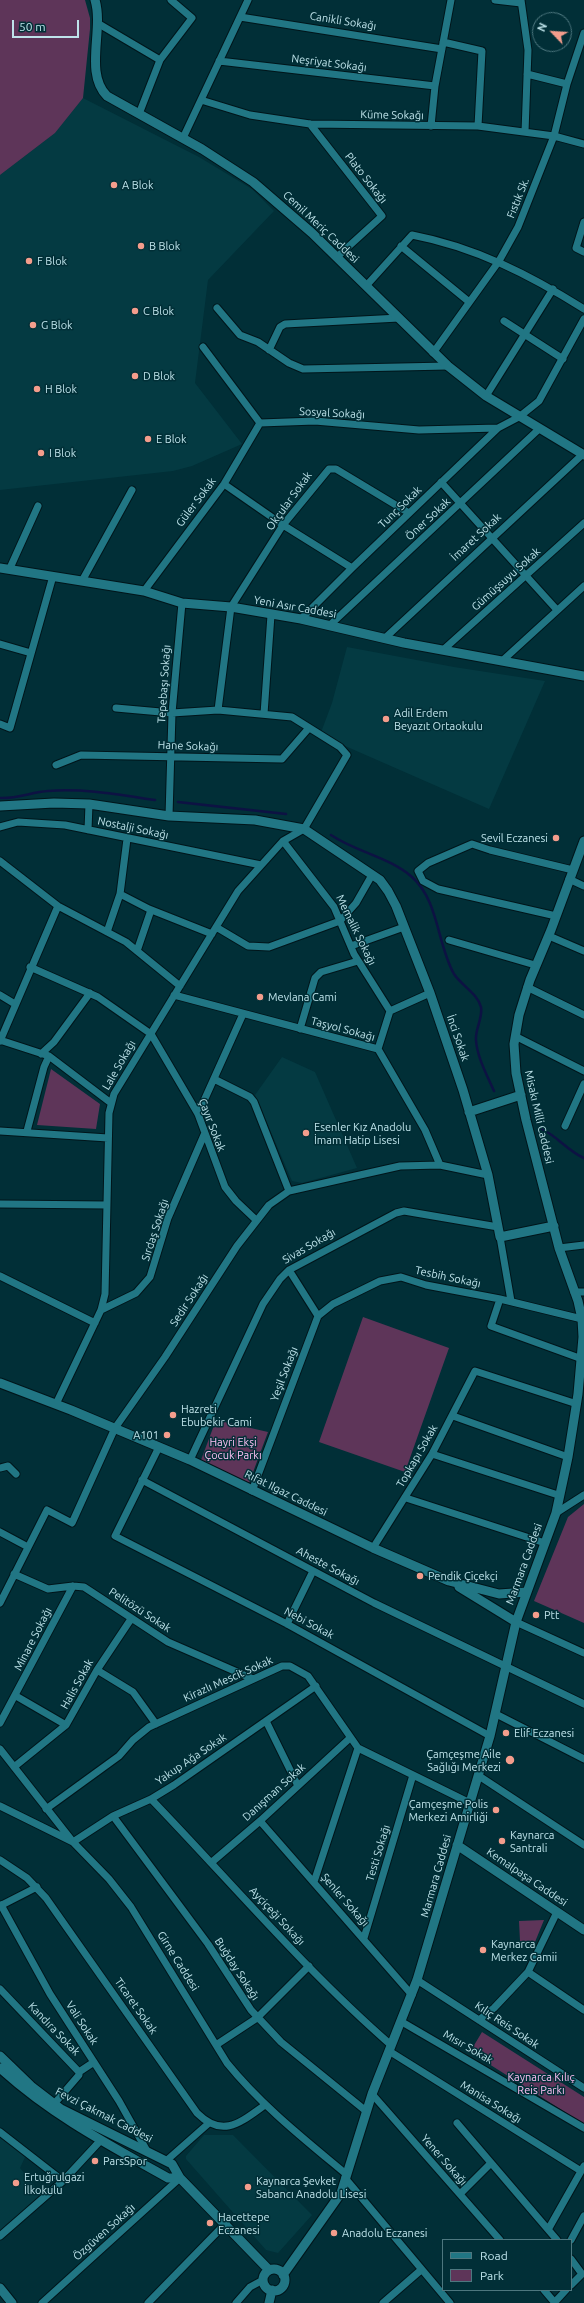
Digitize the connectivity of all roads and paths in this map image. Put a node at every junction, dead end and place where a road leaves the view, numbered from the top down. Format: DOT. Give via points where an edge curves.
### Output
graph roads {
  1 [pos="95,0"];
  2 [pos="171,0"];
  3 [pos="248,0"];
  4 [pos="451,0"];
  5 [pos="494,0"];
  6 [pos="521,2"];
  7 [pos="240,17"];
  8 [pos="99,24"];
  9 [pos="584,33"];
  10 [pos="443,46"];
  11 [pos="160,60"];
  12 [pos="219,61"];
  13 [pos="527,74"];
  14 [pos="567,84"];
  15 [pos="436,86"];
  16 [pos="201,100"];
  17 [pos="139,114"];
  18 [pos="310,124"];
  19 [pos="431,126"];
  20 [pos="478,126"];
  21 [pos="525,132"];
  22 [pos="554,136"];
  23 [pos="183,138"];
  24 [pos="584,144"];
  25 [pos="584,222"];
  26 [pos="402,246"];
  27 [pos="584,252"];
  28 [pos="337,257"];
  29 [pos="499,261"];
  30 [pos="366,286"];
  31 [pos="553,289"];
  32 [pos="468,301"];
  33 [pos="218,308"];
  34 [pos="584,309"];
  35 [pos="399,318"];
  36 [pos="584,319"];
  37 [pos="504,321"];
  38 [pos="524,334"];
  39 [pos="202,347"];
  40 [pos="269,350"];
  41 [pos="433,352"];
  42 [pos="563,359"];
  43 [pos="448,366"];
  44 [pos="486,396"];
  45 [pos="519,417"];
  46 [pos="260,422"];
  47 [pos="498,428"];
  48 [pos="539,429"];
  49 [pos="584,455"];
  50 [pos="441,482"];
  51 [pos="224,484"];
  52 [pos="132,490"];
  53 [pos="461,504"];
  54 [pos="38,506"];
  55 [pos="409,513"];
  56 [pos="584,523"];
  57 [pos="283,525"];
  58 [pos="492,537"];
  59 [pos="0,568"];
  60 [pos="10,568"];
  61 [pos="352,568"];
  62 [pos="53,576"];
  63 [pos="526,576"];
  64 [pos="82,581"];
  65 [pos="584,586"];
  66 [pos="144,591"];
  67 [pos="182,603"];
  68 [pos="231,607"];
  69 [pos="557,610"];
  70 [pos="272,615"];
  71 [pos="301,619"];
  72 [pos="330,625"];
  73 [pos="385,638"];
  74 [pos="0,644"];
  75 [pos="443,650"];
  76 [pos="31,653"];
  77 [pos="502,660"];
  78 [pos="584,676"];
  79 [pos="116,708"];
  80 [pos="218,710"];
  81 [pos="172,713"];
  82 [pos="264,714"];
  83 [pos="0,724"];
  84 [pos="308,729"];
  85 [pos="171,756"];
  86 [pos="56,765"];
  87 [pos="89,804"];
  88 [pos="0,806"];
  89 [pos="169,816"];
  90 [pos="0,827"];
  91 [pos="304,829"];
  92 [pos="88,830"];
  93 [pos="127,839"];
  94 [pos="283,841"];
  95 [pos="584,841"];
  96 [pos="0,861"];
  97 [pos="262,865"];
  98 [pos="573,870"];
  99 [pos="372,875"];
  100 [pos="569,880"];
  101 [pos="584,886"];
  102 [pos="120,894"];
  103 [pos="58,906"];
  104 [pos="151,910"];
  105 [pos="556,916"];
  106 [pos="340,921"];
  107 [pos="216,927"];
  108 [pos="404,927"];
  109 [pos="107,932"];
  110 [pos="212,934"];
  111 [pos="549,936"];
  112 [pos="449,940"];
  113 [pos="350,946"];
  114 [pos="137,951"];
  115 [pos="584,951"];
  116 [pos="358,961"];
  117 [pos="535,965"];
  118 [pos="30,967"];
  119 [pos="180,986"];
  120 [pos="527,987"];
  121 [pos="90,993"];
  122 [pos="430,993"];
  123 [pos="0,995"];
  124 [pos="174,995"];
  125 [pos="15,1004"];
  126 [pos="390,1011"];
  127 [pos="243,1014"];
  128 [pos="584,1015"];
  129 [pos="300,1029"];
  130 [pos="151,1034"];
  131 [pos="515,1036"];
  132 [pos="0,1041"];
  133 [pos="378,1049"];
  134 [pos="45,1055"];
  135 [pos="584,1071"];
  136 [pos="214,1079"];
  137 [pos="584,1084"];
  138 [pos="520,1095"];
  139 [pos="111,1103"];
  140 [pos="469,1112"];
  141 [pos="198,1114"];
  142 [pos="565,1126"];
  143 [pos="0,1131"];
  144 [pos="27,1131"];
  145 [pos="204,1135"];
  146 [pos="108,1138"];
  147 [pos="440,1165"];
  148 [pos="488,1175"];
  149 [pos="289,1191"];
  150 [pos="0,1204"];
  151 [pos="107,1205"];
  152 [pos="256,1220"];
  153 [pos="554,1226"];
  154 [pos="498,1227"];
  155 [pos="500,1237"];
  156 [pos="584,1245"];
  157 [pos="559,1248"];
  158 [pos="289,1270"];
  159 [pos="0,1276"];
  160 [pos="574,1292"];
  161 [pos="584,1292"];
  162 [pos="500,1299"];
  163 [pos="511,1301"];
  164 [pos="101,1310"];
  165 [pos="318,1316"];
  166 [pos="582,1319"];
  167 [pos="95,1323"];
  168 [pos="583,1338"];
  169 [pos="582,1359"];
  170 [pos="1,1387"];
  171 [pos="580,1400"];
  172 [pos="56,1404"];
  173 [pos="453,1416"];
  174 [pos="115,1428"];
  175 [pos="160,1447"];
  176 [pos="432,1454"];
  177 [pos="568,1457"];
  178 [pos="190,1460"];
  179 [pos="0,1468"];
  180 [pos="16,1474"];
  181 [pos="142,1480"];
  182 [pos="252,1490"];
  183 [pos="584,1494"];
  184 [pos="558,1495"];
  185 [pos="406,1498"];
  186 [pos="556,1514"];
  187 [pos="0,1532"];
  188 [pos="545,1542"];
  189 [pos="28,1547"];
  190 [pos="374,1548"];
  191 [pos="313,1571"];
  192 [pos="14,1574"];
  193 [pos="449,1581"];
  194 [pos="73,1586"];
  195 [pos="527,1592"];
  196 [pos="1,1600"];
  197 [pos="131,1619"];
  198 [pos="516,1622"];
  199 [pos="287,1624"];
  200 [pos="584,1653"];
  201 [pos="506,1667"];
  202 [pos="97,1670"];
  203 [pos="253,1679"];
  204 [pos="316,1686"];
  205 [pos="16,1696"];
  206 [pos="584,1704"];
  207 [pos="496,1714"];
  208 [pos="266,1721"];
  209 [pos="0,1723"];
  210 [pos="156,1724"];
  211 [pos="66,1725"];
  212 [pos="490,1736"];
  213 [pos="350,1738"];
  214 [pos="358,1748"];
  215 [pos="0,1749"];
  216 [pos="584,1759"];
  217 [pos="14,1767"];
  218 [pos="413,1775"];
  219 [pos="479,1776"];
  220 [pos="298,1786"];
  221 [pos="151,1798"];
  222 [pos="470,1802"];
  223 [pos="1,1808"];
  224 [pos="46,1809"];
  225 [pos="113,1816"];
  226 [pos="260,1821"];
  227 [pos="73,1842"];
  228 [pos="457,1845"];
  229 [pos="584,1845"];
  230 [pos="0,1860"];
  231 [pos="212,1862"];
  232 [pos="314,1882"];
  233 [pos="37,1887"];
  234 [pos="1,1905"];
  235 [pos="557,1912"];
  236 [pos="584,1930"];
  237 [pos="364,1938"];
  238 [pos="309,1966"];
  239 [pos="528,1972"];
  240 [pos="417,1980"];
  241 [pos="0,1989"];
  242 [pos="412,1995"];
  243 [pos="584,2010"];
  244 [pos="257,2018"];
  245 [pos="479,2020"];
  246 [pos="402,2022"];
  247 [pos="216,2045"];
  248 [pos="390,2048"];
  249 [pos="0,2056"];
  250 [pos="94,2062"];
  251 [pos="0,2068"];
  252 [pos="79,2072"];
  253 [pos="584,2088"];
  254 [pos="372,2094"];
  255 [pos="54,2104"];
  256 [pos="265,2105"];
  257 [pos="366,2111"];
  258 [pos="209,2123"];
  259 [pos="457,2123"];
  260 [pos="584,2128"];
  261 [pos="0,2132"];
  262 [pos="100,2141"];
  263 [pos="147,2151"];
  264 [pos="166,2161"];
  265 [pos="490,2164"];
  266 [pos="582,2169"];
  267 [pos="346,2176"];
  268 [pos="180,2178"];
  269 [pos="63,2181"];
  270 [pos="460,2194"];
  271 [pos="584,2216"];
  272 [pos="226,2223"];
  273 [pos="549,2228"];
  274 [pos="0,2236"];
  275 [pos="499,2239"];
  276 [pos="556,2239"];
  277 [pos="571,2239"];
  278 [pos="572,2260"];
  279 [pos="269,2270"];
  280 [pos="421,2270"];
  281 [pos="283,2275"];
  282 [pos="263,2280"];
  283 [pos="572,2284"];
  284 [pos="0,2288"];
  285 [pos="272,2290"];
  286 [pos="545,2291"];
  287 [pos="565,2291"];
  288 [pos="270,2302"];
  289 [pos="12,2303"];
  290 [pos="42,2303"];
  291 [pos="148,2303"];
  292 [pos="236,2303"];
  293 [pos="383,2303"];
  294 [pos="450,2303"];
  295 [pos="554,2303"];
  1 -- 8 [label="street, Cemil Meriç Caddesi"];
  2 -- 11 [label="street" via="192,18"];
  3 -- 7 [label="street"];
  4 -- 10 [label="street"];
  5 -- 6 [label="street"];
  6 -- 13 [label="street" via="528,50"];
  7 -- 10 [label="street, Canikli Sokağı"];
  7 -- 12 [label="street"];
  8 -- 11 [label="street"];
  8 -- 17 [label="street, Cemil Meriç Caddesi" via="95,74 98,83 111,100"];
  9 -- 14 [label="street, Fıstık Sk."];
  10 -- 15 [label="street"];
  10 -- 20 [label="street, Canikli Sokağı" via="482,51"];
  11 -- 17 [label="street"];
  12 -- 15 [label="street, Neşriyat Sokağı"];
  12 -- 16 [label="street"];
  13 -- 14 [label="street"];
  13 -- 21 [label="street"];
  14 -- 22 [label="street, Fıstık Sk."];
  15 -- 19 [label="street"];
  16 -- 18 [label="street, Küme Sokağı" via="250,115"];
  16 -- 23 [label="street"];
  17 -- 23 [label="street, Cemil Meriç Caddesi"];
  18 -- 19 [label="street, Küme Sokağı"];
  18 -- 28 [label="street, Plato Sokağı" via="382,216"];
  19 -- 20 [label="street, Küme Sokağı"];
  20 -- 21 [label="street, Küme Sokağı"];
  21 -- 22 [label="street, Küme Sokağı"];
  22 -- 24 [label="street, Küme Sokağı"];
  22 -- 29 [label="street, Fıstık Sk." via="518,227"];
  23 -- 28 [label="street, Cemil Meriç Caddesi" via="262,188"];
  25 -- 27 [label="street" via="576,248"];
  26 -- 29 [label="street" via="412,235 441,240"];
  26 -- 30 [label="street"];
  26 -- 32 [label="street"];
  28 -- 30 [label="street, Cemil Meriç Caddesi"];
  29 -- 31 [label="street"];
  29 -- 32 [label="street, Fıstık Sk."];
  30 -- 35 [label="street, Cemil Meriç Caddesi"];
  31 -- 34 [label="street"];
  31 -- 38 [label="street"];
  32 -- 41 [label="street, Fıstık Sk."];
  33 -- 40 [label="street" via="240,335"];
  35 -- 40 [label="street" via="285,324 280,327"];
  35 -- 41 [label="street, Cemil Meriç Caddesi"];
  36 -- 42 [label="street, Tunç Sokak"];
  37 -- 38 [label="street"];
  38 -- 42 [label="street"];
  38 -- 44 [label="street"];
  39 -- 46 [label="street"];
  40 -- 43 [label="street" via="303,369"];
  41 -- 43 [label="street, Cemil Meriç Caddesi"];
  42 -- 45 [label="street, Tunç Sokak" via="539,401"];
  43 -- 44 [label="street, Cemil Meriç Caddesi"];
  44 -- 45 [label="street, Cemil Meriç Caddesi"];
  45 -- 47 [label="street, Tunç Sokak"];
  45 -- 48 [label="street, Cemil Meriç Caddesi"];
  46 -- 47 [label="street, Sosyal Sokağı" via="315,421 419,430"];
  46 -- 51 [label="street, Güler Sokak"];
  47 -- 50 [label="street, Tunç Sokak"];
  48 -- 49 [label="street, Cemil Meriç Caddesi"];
  48 -- 53 [label="street, Öner Sokak"];
  49 -- 58 [label="street, İmaret Sokak"];
  50 -- 53 [label="street"];
  50 -- 55 [label="street, Tunç Sokak"];
  51 -- 57 [label="street"];
  51 -- 66 [label="street, Güler Sokak"];
  52 -- 64 [label="street"];
  53 -- 58 [label="street"];
  53 -- 72 [label="street, Öner Sokak"];
  54 -- 60 [label="street"];
  55 -- 57 [label="street, Okçular Sokak" via="332,468 324,472"];
  55 -- 61 [label="street, Tunç Sokak"];
  56 -- 63 [label="street, Gümüşsuyu Sokak"];
  57 -- 61 [label="street"];
  57 -- 68 [label="street, Okçular Sokak"];
  58 -- 63 [label="street"];
  58 -- 73 [label="street, İmaret Sokak"];
  59 -- 60 [label="street, Yeni Asır Caddesi"];
  60 -- 62 [label="street, Yeni Asır Caddesi"];
  61 -- 71 [label="street, Tunç Sokak"];
  62 -- 64 [label="street, Yeni Asır Caddesi"];
  62 -- 76 [label="street"];
  63 -- 69 [label="street"];
  63 -- 75 [label="street, Gümüşsuyu Sokak"];
  64 -- 66 [label="street, Yeni Asır Caddesi"];
  65 -- 69 [label="street"];
  66 -- 67 [label="street, Yeni Asır Caddesi"];
  67 -- 68 [label="street, Yeni Asır Caddesi"];
  67 -- 81 [label="street, Tepebaşı Sokağı"];
  68 -- 70 [label="street, Yeni Asır Caddesi"];
  68 -- 80 [label="street"];
  69 -- 77 [label="street"];
  70 -- 71 [label="street, Yeni Asır Caddesi"];
  70 -- 82 [label="street"];
  71 -- 72 [label="street, Yeni Asır Caddesi"];
  72 -- 73 [label="street, Yeni Asır Caddesi"];
  73 -- 75 [label="street, Yeni Asır Caddesi"];
  74 -- 76 [label="street"];
  75 -- 77 [label="street, Yeni Asır Caddesi"];
  76 -- 83 [label="street" via="10,728"];
  77 -- 78 [label="street, Yeni Asır Caddesi"];
  79 -- 81 [label="street"];
  80 -- 81 [label="street"];
  80 -- 82 [label="street"];
  81 -- 85 [label="street, Tepebaşı Sokağı"];
  82 -- 84 [label="street" via="292,717"];
  84 -- 85 [label="street, Hane Sokağı" via="282,759"];
  84 -- 91 [label="street" via="340,747 347,755"];
  85 -- 86 [label="street, Hane Sokağı" via="80,755"];
  85 -- 89 [label="street, Tepebaşı Sokağı"];
  87 -- 88 [label="street"];
  87 -- 89 [label="street"];
  87 -- 92 [label="street"];
  89 -- 91 [label="street" via="256,820"];
  90 -- 92 [label="street, Nostalji Sokağı" via="18,822 65,825"];
  91 -- 94 [label="street, Lale Sokağı"];
  91 -- 99 [label="street, İnci Sokak"];
  92 -- 93 [label="street, Nostalji Sokağı"];
  93 -- 97 [label="street, Nostalji Sokağı"];
  93 -- 102 [label="street"];
  94 -- 97 [label="street, Lale Sokağı"];
  94 -- 106 [label="street, Memalik Sokağı" via="325,894"];
  95 -- 98 [label="street, Misakı Milli Caddesi"];
  96 -- 103 [label="street"];
  97 -- 107 [label="street, Lale Sokağı" via="238,891"];
  98 -- 100 [label="street, Misakı Milli Caddesi"];
  98 -- 105 [label="street" via="472,844 428,863 418,871 423,881 438,889"];
  99 -- 106 [label="street" via="356,903"];
  99 -- 108 [label="street, İnci Sokak" via="388,891"];
  100 -- 101 [label="street"];
  100 -- 105 [label="street, Misakı Milli Caddesi"];
  102 -- 104 [label="street"];
  102 -- 109 [label="street"];
  103 -- 109 [label="street"];
  103 -- 118 [label="street"];
  104 -- 110 [label="street"];
  104 -- 114 [label="street"];
  105 -- 111 [label="street, Misakı Milli Caddesi"];
  106 -- 107 [label="street" via="269,947 248,946"];
  106 -- 113 [label="street, Memalik Sokağı"];
  107 -- 110 [label="street, Lale Sokağı"];
  108 -- 113 [label="street"];
  108 -- 122 [label="street, İnci Sokak"];
  109 -- 114 [label="street"];
  110 -- 119 [label="street, Lale Sokağı"];
  111 -- 115 [label="street"];
  111 -- 117 [label="street, Misakı Milli Caddesi"];
  112 -- 117 [label="street"];
  113 -- 116 [label="street, Memalik Sokağı"];
  114 -- 119 [label="street"];
  116 -- 126 [label="street, Memalik Sokağı"];
  116 -- 129 [label="street" via="321,972 315,978"];
  117 -- 120 [label="street, Misakı Milli Caddesi"];
  118 -- 121 [label="street"];
  118 -- 125 [label="street"];
  119 -- 124 [label="street, Lale Sokağı"];
  120 -- 128 [label="street"];
  120 -- 131 [label="street, Misakı Milli Caddesi"];
  121 -- 130 [label="street"];
  121 -- 134 [label="street"];
  122 -- 126 [label="street"];
  122 -- 140 [label="street, İnci Sokak"];
  123 -- 125 [label="street"];
  124 -- 127 [label="street, Taşyol Sokağı"];
  124 -- 130 [label="street, Lale Sokağı"];
  125 -- 132 [label="street"];
  126 -- 133 [label="street"];
  127 -- 129 [label="street, Taşyol Sokağı"];
  127 -- 136 [label="street"];
  129 -- 133 [label="street, Taşyol Sokağı"];
  130 -- 139 [label="street, Lale Sokağı"];
  130 -- 141 [label="street, Çayır Sokak"];
  131 -- 135 [label="street"];
  131 -- 138 [label="street, Misakı Milli Caddesi" via="515,1066"];
  132 -- 134 [label="street"];
  133 -- 147 [label="street, Taşyol Sokağı" via="425,1130"];
  134 -- 139 [label="street"];
  134 -- 144 [label="street"];
  136 -- 141 [label="street"];
  136 -- 149 [label="street" via="250,1097 254,1102"];
  137 -- 142 [label="street"];
  138 -- 140 [label="street"];
  138 -- 153 [label="street, Misakı Milli Caddesi"];
  139 -- 146 [label="street, Lale Sokağı"];
  140 -- 148 [label="street, İnci Sokak"];
  141 -- 145 [label="street, Çayır Sokak"];
  143 -- 144 [label="street"];
  144 -- 146 [label="street"];
  145 -- 152 [label="street, Çayır Sokak" via="225,1187"];
  145 -- 164 [label="street, Sırdaş Sokağı" via="168,1218 150,1277 136,1293"];
  146 -- 151 [label="street, Lale Sokağı"];
  147 -- 148 [label="street"];
  147 -- 149 [label="street" via="400,1166"];
  148 -- 154 [label="street, İnci Sokak"];
  149 -- 152 [label="street, Sedir Sokağı" via="269,1205"];
  150 -- 151 [label="street"];
  151 -- 164 [label="street, Lale Sokağı" via="107,1263"];
  152 -- 174 [label="street, Sedir Sokağı"];
  153 -- 155 [label="street"];
  153 -- 157 [label="street, Misakı Milli Caddesi"];
  154 -- 155 [label="street, İnci Sokak"];
  154 -- 158 [label="street, Sivas Sokağı" via="404,1211"];
  155 -- 163 [label="street, İnci Sokak"];
  156 -- 157 [label="street"];
  157 -- 160 [label="street, Misakı Milli Caddesi"];
  158 -- 165 [label="street"];
  158 -- 178 [label="street, Sivas Sokağı" via="263,1304"];
  159 -- 167 [label="street"];
  160 -- 161 [label="street"];
  160 -- 166 [label="street, Misakı Milli Caddesi"];
  162 -- 163 [label="street, Tesbih Sokağı"];
  162 -- 165 [label="street, Tesbih Sokağı" via="392,1277 333,1304"];
  162 -- 169 [label="street" via="491,1326"];
  163 -- 166 [label="street, Tesbih Sokağı"];
  164 -- 167 [label="street, Lale Sokağı"];
  165 -- 182 [label="street, Yeşil Sokağı"];
  166 -- 168 [label="street, Misakı Milli Caddesi"];
  167 -- 172 [label="street, Lale Sokağı"];
  168 -- 169 [label="street, Misakı Milli Caddesi"];
  169 -- 171 [label="street, Misakı Milli Caddesi"];
  170 -- 172 [label="street, Rıfat Ilgaz Caddesi"];
  171 -- 173 [label="street, Topkapı Sokak" via="475,1371"];
  171 -- 177 [label="street, Marmara Caddesi"];
  172 -- 174 [label="street, Rıfat Ilgaz Caddesi"];
  173 -- 176 [label="street, Topkapı Sokak"];
  173 -- 177 [label="street"];
  174 -- 175 [label="street, Rıfat Ilgaz Caddesi"];
  174 -- 189 [label="street, Sedir Sokağı" via="72,1523 47,1510"];
  175 -- 178 [label="street, Rıfat Ilgaz Caddesi"];
  175 -- 181 [label="street"];
  176 -- 184 [label="street"];
  176 -- 185 [label="street, Topkapı Sokak"];
  177 -- 184 [label="street, Marmara Caddesi"];
  178 -- 182 [label="street, Rıfat Ilgaz Caddesi"];
  179 -- 180 [label="street" via="8,1466"];
  181 -- 191 [label="street, Aheste Sokağı"];
  181 -- 199 [label="street, Nebi Sokak" via="116,1536"];
  182 -- 190 [label="street, Rıfat Ilgaz Caddesi"];
  183 -- 186 [label="street"];
  184 -- 186 [label="street, Marmara Caddesi"];
  185 -- 188 [label="street"];
  185 -- 190 [label="street, Topkapı Sokak"];
  186 -- 188 [label="street, Marmara Caddesi"];
  187 -- 189 [label="street"];
  188 -- 195 [label="street, Marmara Caddesi"];
  189 -- 192 [label="street"];
  190 -- 193 [label="street, Rıfat Ilgaz Caddesi"];
  191 -- 199 [label="street"];
  191 -- 201 [label="street, Aheste Sokağı"];
  192 -- 194 [label="street, Pelitözü Sokak" via="48,1589"];
  192 -- 196 [label="street"];
  193 -- 195 [label="street, Rıfat Ilgaz Caddesi" via="499,1594"];
  193 -- 198 [label="street, Rıfat Ilgaz Caddesi"];
  194 -- 197 [label="street, Pelitözü Sokak" via="84,1587"];
  194 -- 205 [label="street, Minare Sokağı"];
  195 -- 198 [label="street, Marmara Caddesi"];
  197 -- 202 [label="street, Halis Sokak"];
  197 -- 203 [label="street, Pelitözü Sokak" via="168,1642"];
  198 -- 200 [label="street"];
  198 -- 201 [label="street, Marmara Caddesi"];
  199 -- 212 [label="street, Nebi Sokak"];
  201 -- 206 [label="street, Aheste Sokağı"];
  201 -- 207 [label="street, Marmara Caddesi"];
  202 -- 210 [label="street" via="133,1692"];
  202 -- 211 [label="street, Halis Sokak"];
  203 -- 204 [label="street, Kirazlı Mescit Sokak" via="282,1666 290,1666 308,1676"];
  203 -- 210 [label="street, Kirazlı Mescit Sokak"];
  204 -- 208 [label="street, Yakup Ağa Sokak"];
  204 -- 213 [label="street, Kirazlı Mescit Sokak"];
  205 -- 209 [label="street, Minare Sokağı"];
  205 -- 211 [label="street"];
  207 -- 212 [label="street, Marmara Caddesi"];
  207 -- 216 [label="street"];
  208 -- 220 [label="street"];
  208 -- 221 [label="street, Yakup Ağa Sokak" via="206,1764"];
  210 -- 224 [label="street, Kirazlı Mescit Sokak" via="133,1740 119,1756"];
  211 -- 217 [label="street, Halis Sokak"];
  212 -- 219 [label="street, Marmara Caddesi"];
  213 -- 214 [label="street, Kirazlı Mescit Sokak"];
  213 -- 220 [label="street, Danışman Sokak"];
  214 -- 218 [label="street, Kirazlı Mescit Sokak"];
  214 -- 232 [label="street"];
  215 -- 217 [label="street, Girne Caddesi"];
  217 -- 224 [label="street, Girne Caddesi"];
  218 -- 222 [label="street, Kirazlı Mescit Sokak"];
  218 -- 237 [label="street, Testi Sokağı"];
  219 -- 222 [label="street, Marmara Caddesi"];
  219 -- 229 [label="street"];
  220 -- 226 [label="street, Danışman Sokak"];
  221 -- 225 [label="street, Yakup Ağa Sokak"];
  221 -- 231 [label="street, Ayçiçeği Sokağı"];
  222 -- 228 [label="street, Marmara Caddesi"];
  223 -- 227 [label="street"];
  224 -- 227 [label="street, Girne Caddesi"];
  225 -- 227 [label="street, Yakup Ağa Sokak"];
  225 -- 244 [label="street, Buğday Sokağı" via="167,1885"];
  226 -- 231 [label="street, Danışman Sokak"];
  226 -- 232 [label="street, Şenler Sokağı"];
  227 -- 247 [label="street, Girne Caddesi" via="121,1892"];
  228 -- 235 [label="street, Kemalpaşa Caddesi"];
  228 -- 240 [label="street, Marmara Caddesi"];
  230 -- 233 [label="street, Ticaret Sokak"];
  231 -- 238 [label="street, Ayçiçeği Sokağı"];
  232 -- 237 [label="street, Şenler Sokağı"];
  233 -- 234 [label="street"];
  233 -- 258 [label="street, Ticaret Sokak" via="197,2113"];
  234 -- 250 [label="street, Vali Sokak" via="50,1994"];
  235 -- 236 [label="street, Kemalpaşa Caddesi"];
  235 -- 239 [label="street"];
  237 -- 242 [label="street, Şenler Sokağı"];
  238 -- 244 [label="street"];
  238 -- 248 [label="street, Ayçiçeği Sokağı"];
  239 -- 243 [label="street"];
  239 -- 245 [label="street"];
  240 -- 242 [label="street, Marmara Caddesi"];
  240 -- 245 [label="street, Kılıç Reis Sokak"];
  241 -- 252 [label="street, Kandıra Sokak"];
  242 -- 246 [label="street, Marmara Caddesi"];
  244 -- 247 [label="street"];
  244 -- 257 [label="street, Buğday Sokağı" via="281,2042"];
  245 -- 253 [label="street, Kılıç Reis Sokak"];
  246 -- 248 [label="street, Marmara Caddesi"];
  246 -- 260 [label="street, Mısır Sokak"];
  247 -- 256 [label="street, Girne Caddesi" via="239,2078"];
  248 -- 254 [label="street, Marmara Caddesi"];
  248 -- 266 [label="street, Manisa Sokağı"];
  249 -- 255 [label="street, Fevzi Çakmak Caddesi"];
  250 -- 252 [label="street"];
  250 -- 263 [label="street, Vali Sokak"];
  251 -- 262 [label="street, Fevzi Çakmak Caddesi" via="36,2099"];
  252 -- 255 [label="street, Kandıra Sokak"];
  254 -- 257 [label="street, Marmara Caddesi"];
  254 -- 270 [label="street, Yener Sokağı"];
  255 -- 263 [label="street, Fevzi Çakmak Caddesi"];
  256 -- 258 [label="street" via="236,2125 226,2127"];
  256 -- 267 [label="street, Girne Caddesi"];
  257 -- 267 [label="street, Marmara Caddesi"];
  258 -- 264 [label="street"];
  259 -- 265 [label="street"];
  261 -- 269 [label="street"];
  262 -- 268 [label="street, Fevzi Çakmak Caddesi" via="168,2178"];
  262 -- 269 [label="street"];
  263 -- 264 [label="street, Fevzi Çakmak Caddesi"];
  264 -- 268 [label="street, Fevzi Çakmak Caddesi" via="172,2164"];
  265 -- 270 [label="street"];
  265 -- 273 [label="street"];
  266 -- 273 [label="street"];
  267 -- 280 [label="street, Girne Caddesi"];
  267 -- 281 [label="street, Marmara Caddesi" via="337,2201"];
  268 -- 272 [label="street, Fevzi Çakmak Caddesi"];
  268 -- 290 [label="street, Özgüven Sokağı"];
  269 -- 274 [label="street"];
  270 -- 275 [label="street, Yener Sokağı"];
  271 -- 277 [label="street"];
  272 -- 279 [label="street, Fevzi Çakmak Caddesi"];
  272 -- 291 [label="street"];
  273 -- 276 [label="street"];
  278 -- 283 [label="street" via="582,2274"];
  279 -- 281 [label="street" via="279,2270"];
  279 -- 282 [label="street"];
  280 -- 293 [label="street"];
  280 -- 294 [label="street, Girne Caddesi"];
  281 -- 285 [label="street" via="284,2282 281,2287"];
  282 -- 285 [label="street" via="267,2288"];
  282 -- 292 [label="street" via="250,2287"];
  284 -- 289 [label="street"];
  285 -- 288 [label="street"];
  286 -- 295 [label="street"];
  287 -- 295 [label="street"];
}
